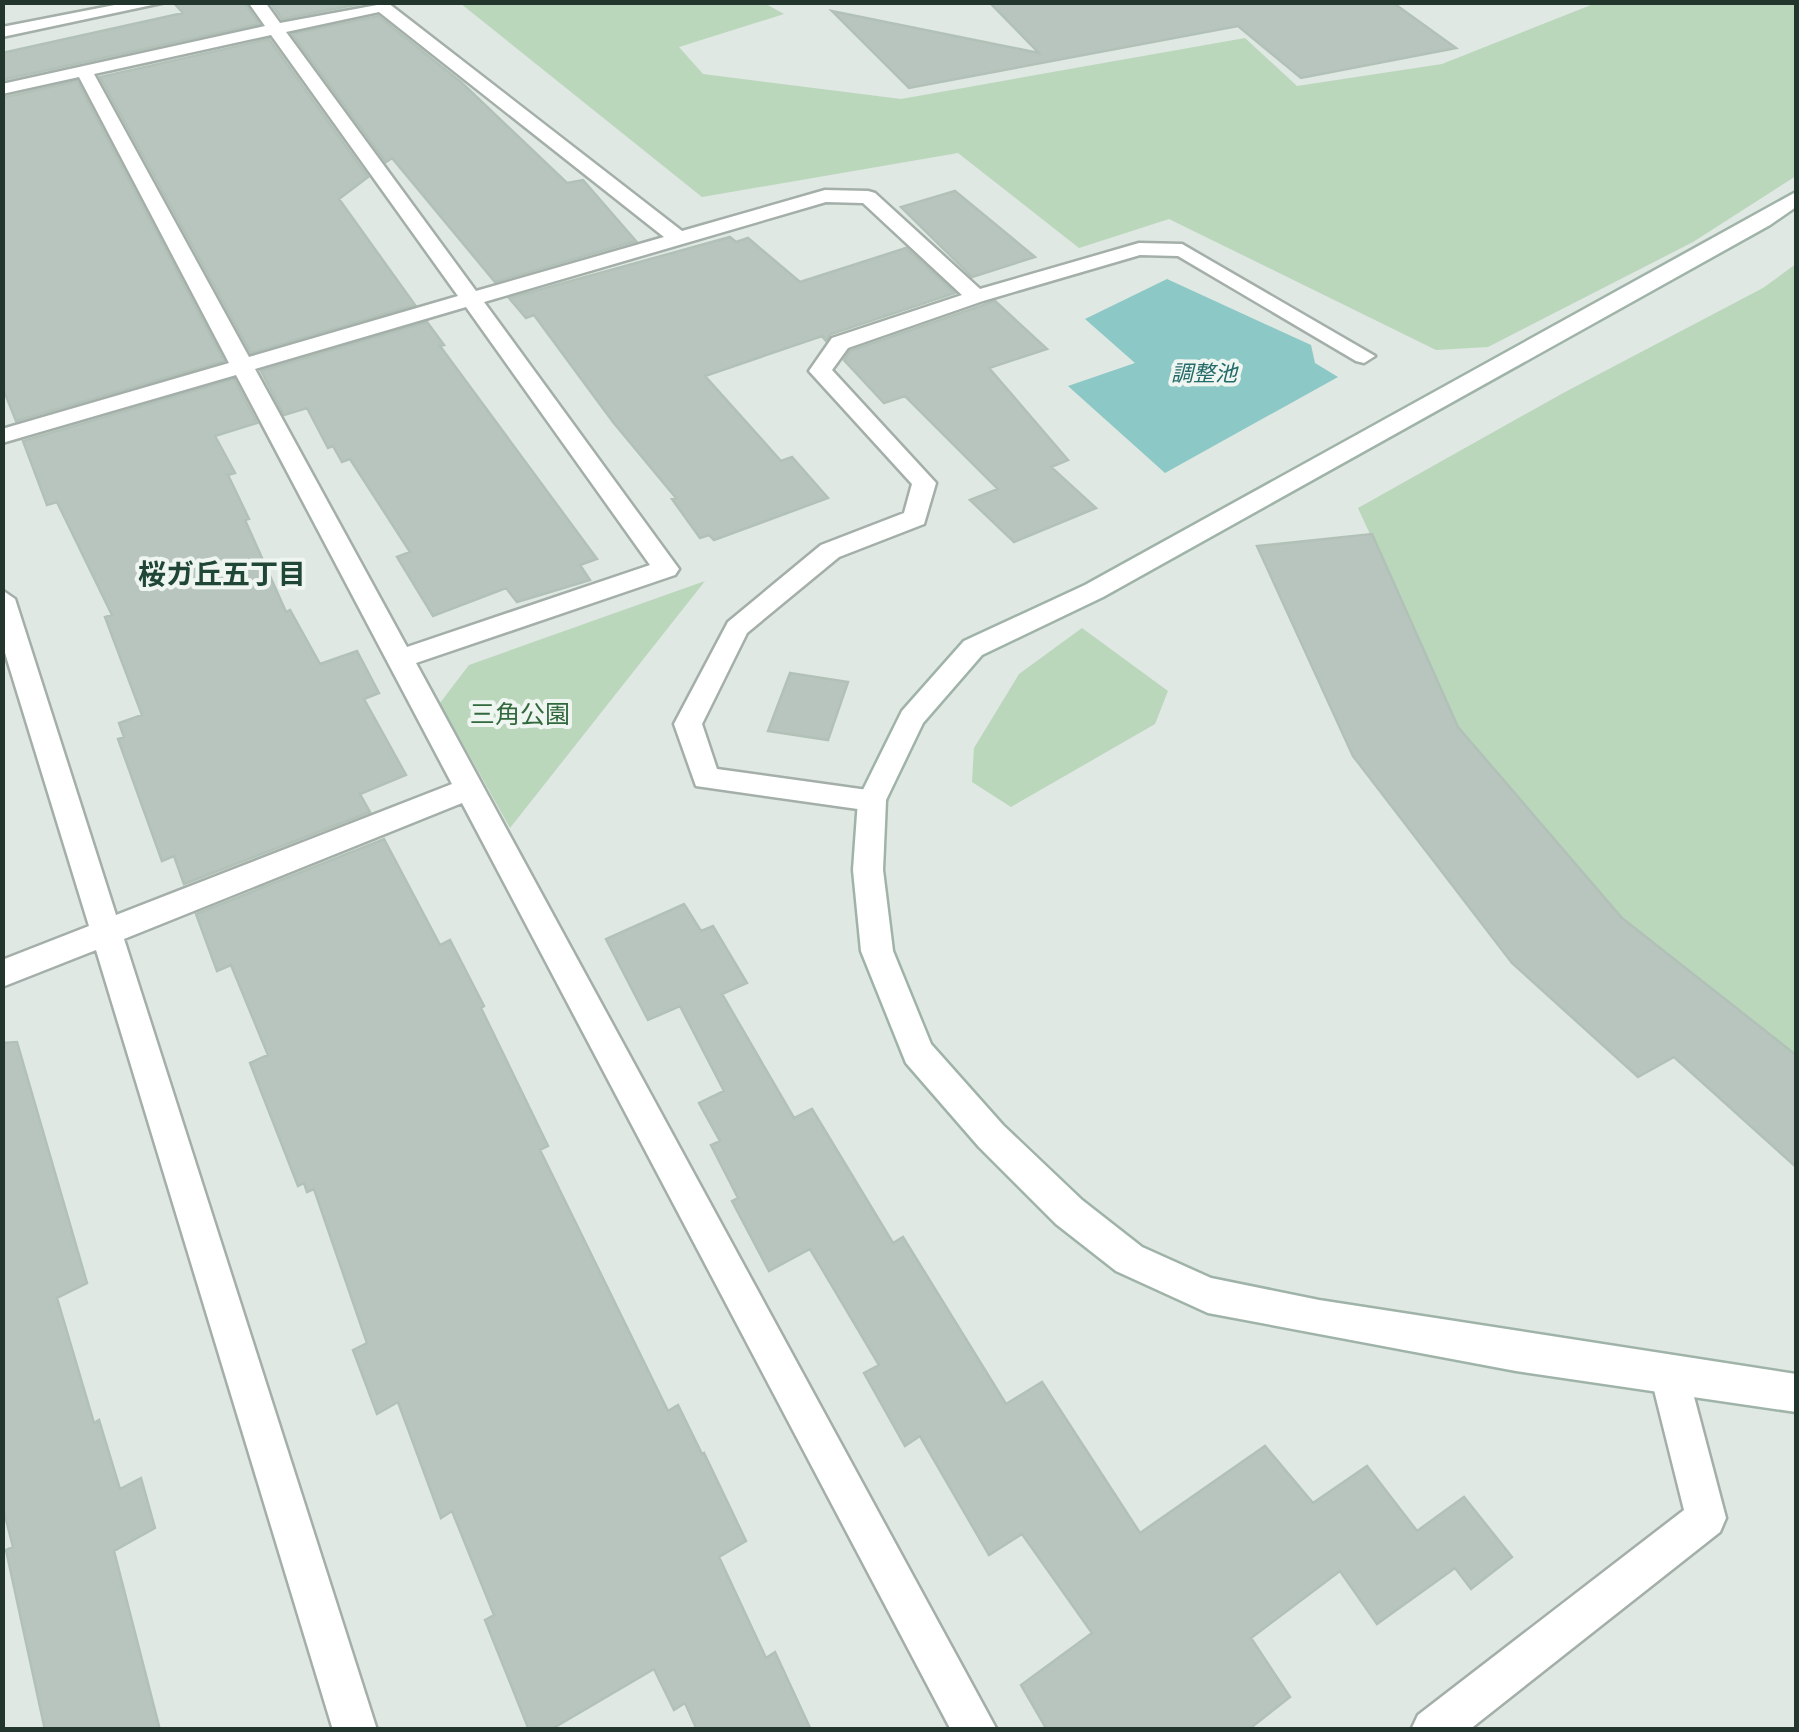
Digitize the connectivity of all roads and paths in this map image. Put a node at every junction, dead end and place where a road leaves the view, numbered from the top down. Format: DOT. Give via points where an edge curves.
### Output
graph roads {
  1 [pos="158,2"];
  2 [pos="256,2"];
  3 [pos="275,29"];
  4 [pos="2,32"];
  5 [pos="84,71"];
  6 [pos="2,89"];
  7 [pos="1796,198"];
  8 [pos="679,239"];
  9 [pos="473,298"];
  10 [pos="976,298"];
  11 [pos="1364,356"];
  12 [pos="243,366"];
  13 [pos="2,436"];
  14 [pos="2,598"];
  15 [pos="400,659"];
  16 [pos="468,789"];
  17 [pos="872,800"];
  18 [pos="106,934"];
  19 [pos="2,974"];
  20 [pos="1669,1374"];
  21 [pos="1796,1392"];
  22 [pos="355,1730"];
  23 [pos="975,1730"];
  24 [pos="1433,1730"];
  1 -- 4 [label="street"];
  2 -- 3 [label="street"];
  3 -- 5 [label="street"];
  3 -- 8 [label="street" via="382,6"];
  3 -- 9 [label="street"];
  5 -- 6 [label="street"];
  5 -- 12 [label="street"];
  7 -- 17 [label="street" via="1094,591 973,648 912,718"];
  8 -- 9 [label="street"];
  8 -- 10 [label="street" via="825,196 868,198"];
  9 -- 12 [label="street"];
  9 -- 15 [label="street" via="666,569"];
  10 -- 11 [label="street" via="1138,250 1182,250"];
  10 -- 17 [label="street" via="840,343 820,371 924,483 915,518 830,551 737,628 688,724 706,778"];
  12 -- 13 [label="street"];
  12 -- 15 [label="street"];
  14 -- 18 [label="street"];
  15 -- 16 [label="street"];
  16 -- 18 [label="street"];
  16 -- 23 [label="street"];
  17 -- 20 [label="street" via="868,870 877,951 918,1054 1069,1212 1130,1259 1208,1295"];
  18 -- 19 [label="street"];
  18 -- 22 [label="street"];
  20 -- 21 [label="street"];
  20 -- 24 [label="street" via="1706,1518"];
}
